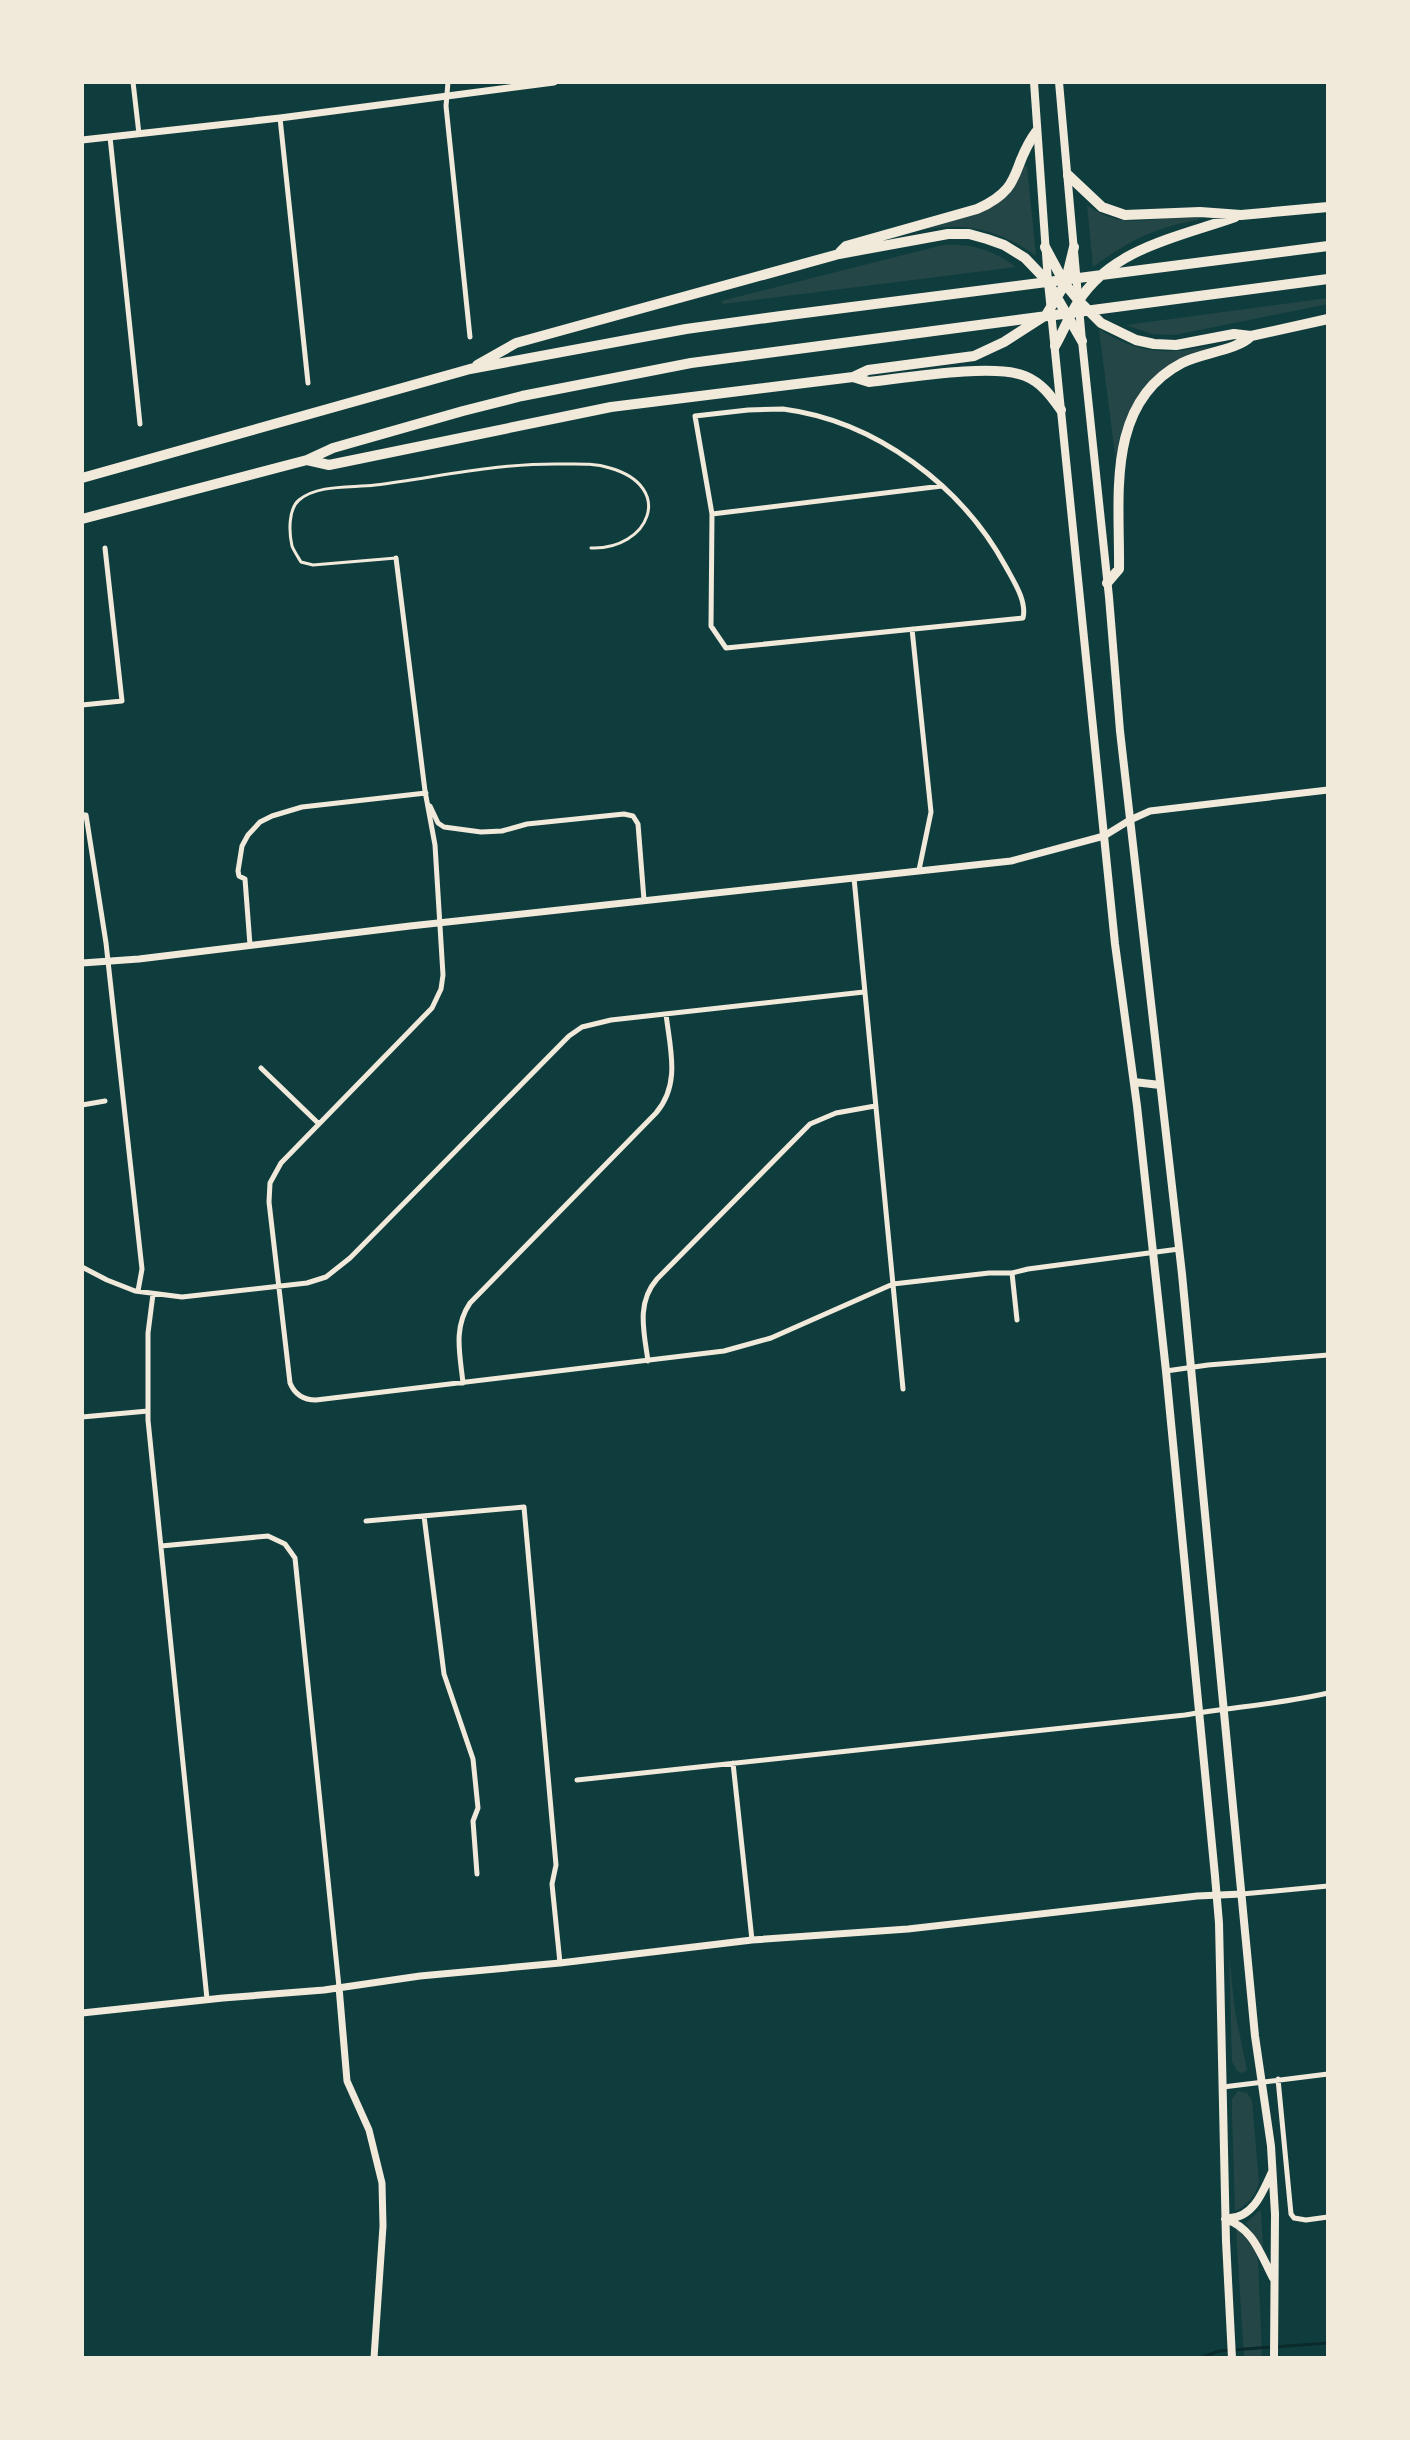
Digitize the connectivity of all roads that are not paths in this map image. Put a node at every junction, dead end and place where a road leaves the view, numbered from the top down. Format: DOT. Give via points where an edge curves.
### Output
graph roads {
  1 [pos="133,82"];
  2 [pos="448,82"];
  3 [pos="554,82"];
  4 [pos="1034,82"];
  5 [pos="1059,82"];
  6 [pos="447,95"];
  7 [pos="280,118"];
  8 [pos="1036,132"];
  9 [pos="139,134"];
  10 [pos="110,137"];
  11 [pos="82,140"];
  12 [pos="1068,175"];
  13 [pos="1328,207"];
  14 [pos="1241,215"];
  15 [pos="1328,246"];
  16 [pos="1045,247"];
  17 [pos="1074,247"];
  18 [pos="839,254"];
  19 [pos="1328,279"];
  20 [pos="1048,282"];
  21 [pos="1065,284"];
  22 [pos="1058,296"];
  23 [pos="1079,301"];
  24 [pos="1051,308"];
  25 [pos="1070,317"];
  26 [pos="1328,319"];
  27 [pos="1251,336"];
  28 [pos="470,337"];
  29 [pos="1082,341"];
  30 [pos="1055,346"];
  31 [pos="470,369"];
  32 [pos="853,377"];
  33 [pos="308,383"];
  34 [pos="1061,410"];
  35 [pos="140,424"];
  36 [pos="307,460"];
  37 [pos="82,478"];
  38 [pos="942,486"];
  39 [pos="712,514"];
  40 [pos="82,519"];
  41 [pos="105,548"];
  42 [pos="591,548"];
  43 [pos="396,558"];
  44 [pos="1107,583"];
  45 [pos="912,629"];
  46 [pos="82,705"];
  47 [pos="1328,790"];
  48 [pos="425,791"];
  49 [pos="84,815"];
  50 [pos="1130,820"];
  51 [pos="1104,836"];
  52 [pos="919,870"];
  53 [pos="854,877"];
  54 [pos="644,900"];
  55 [pos="438,923"];
  56 [pos="250,945"];
  57 [pos="107,961"];
  58 [pos="82,963"];
  59 [pos="864,992"];
  60 [pos="666,1014"];
  61 [pos="261,1068"];
  62 [pos="1134,1082"];
  63 [pos="1160,1085"];
  64 [pos="105,1101"];
  65 [pos="82,1105"];
  66 [pos="875,1106"];
  67 [pos="319,1124"];
  68 [pos="1180,1249"];
  69 [pos="1153,1253"];
  70 [pos="82,1267"];
  71 [pos="1012,1273"];
  72 [pos="893,1284"];
  73 [pos="278,1286"];
  74 [pos="138,1291"];
  75 [pos="153,1294"];
  76 [pos="1017,1320"];
  77 [pos="1328,1355"];
  78 [pos="648,1361"];
  79 [pos="1191,1368"];
  80 [pos="1166,1371"];
  81 [pos="463,1383"];
  82 [pos="903,1389"];
  83 [pos="148,1411"];
  84 [pos="82,1417"];
  85 [pos="424,1516"];
  86 [pos="366,1521"];
  87 [pos="161,1546"];
  88 [pos="1328,1693"];
  89 [pos="1223,1708"];
  90 [pos="1199,1713"];
  91 [pos="733,1763"];
  92 [pos="577,1780"];
  93 [pos="477,1874"];
  94 [pos="1328,1886"];
  95 [pos="1217,1894"];
  96 [pos="1242,1894"];
  97 [pos="752,1940"];
  98 [pos="560,1963"];
  99 [pos="339,1987"];
  100 [pos="207,1999"];
  101 [pos="82,2013"];
  102 [pos="1328,2074"];
  103 [pos="1278,2079"];
  104 [pos="1263,2081"];
  105 [pos="1222,2087"];
  106 [pos="1272,2171"];
  107 [pos="1328,2217"];
  108 [pos="1225,2219"];
  109 [pos="1274,2280"];
  110 [pos="374,2358"];
  111 [pos="1232,2358"];
  112 [pos="1274,2358"];
  1 -- 9 [label="street"];
  2 -- 6 [label="street"];
  3 -- 6 [label="street"];
  4 -- 8 [label="main road"];
  5 -- 12 [label="main road"];
  6 -- 7 [label="street"];
  6 -- 28 [label="street"];
  7 -- 9 [label="street"];
  7 -- 33 [label="street"];
  8 -- 16 [label="main road"];
  8 -- 18 [label="highway" via="1024,148 1016,177 993,201 846,246"];
  9 -- 10 [label="street"];
  10 -- 11 [label="street"];
  10 -- 35 [label="street"];
  12 -- 14 [label="highway" via="1114,213"];
  12 -- 17 [label="main road"];
  13 -- 14 [label="highway"];
  14 -- 23 [label="highway" via="1137,251 1105,270"];
  15 -- 31 [label="highway" via="686,329"];
  16 -- 20 [label="main road"];
  16 -- 21 [label="highway"];
  17 -- 21 [label="highway"];
  17 -- 23 [label="main road"];
  18 -- 20 [label="highway" via="969,234 1004,245"];
  18 -- 31 [label="highway" via="516,343"];
  19 -- 36 [label="highway" via="624,375 463,411"];
  20 -- 22 [label="highway"];
  20 -- 24 [label="main road"];
  21 -- 22 [label="highway"];
  21 -- 23 [label="highway"];
  22 -- 24 [label="highway"];
  22 -- 25 [label="highway"];
  23 -- 25 [label="highway"];
  23 -- 27 [label="highway" via="1101,323 1154,344"];
  23 -- 29 [label="main road"];
  24 -- 30 [label="main road"];
  24 -- 32 [label="highway" via="1033,324 974,356 868,370"];
  25 -- 29 [label="highway"];
  25 -- 30 [label="highway"];
  26 -- 27 [label="highway"];
  27 -- 44 [label="highway" via="1181,363 1136,409 1121,454 1119,569"];
  29 -- 44 [label="main road"];
  30 -- 34 [label="main road"];
  31 -- 37 [label="highway"];
  32 -- 34 [label="highway" via="869,382 1015,372 1045,388"];
  32 -- 36 [label="highway" via="611,407 329,465"];
  34 -- 51 [label="main road"];
  36 -- 40 [label="highway"];
  38 -- 39 [label="street"];
  38 -- 39 [label="street" via="874,438 801,411 695,416"];
  38 -- 45 [label="street" via="986,535 1025,609 1023,618"];
  39 -- 45 [label="street" via="711,626 726,648"];
  41 -- 46 [label="street" via="122,701"];
  42 -- 43 [label="lane" via="631,538 650,509 640,484 598,465 525,463 465,470 326,489 294,504 292,548 301,562"];
  43 -- 48 [label="street"];
  44 -- 50 [label="main road"];
  45 -- 52 [label="street" via="931,812"];
  47 -- 50 [label="street" via="1150,811"];
  48 -- 54 [label="street" via="438,823 453,829 502,831 527,824 633,816"];
  48 -- 55 [label="street" via="435,845"];
  48 -- 56 [label="street" via="302,807 253,828 242,846 238,871 245,879"];
  49 -- 57 [label="street"];
  50 -- 51 [label="street"];
  50 -- 63 [label="main road"];
  51 -- 52 [label="street" via="1011,861"];
  51 -- 62 [label="main road"];
  52 -- 53 [label="street"];
  53 -- 54 [label="street"];
  53 -- 59 [label="street"];
  54 -- 55 [label="street"];
  55 -- 56 [label="street"];
  55 -- 67 [label="street" via="443,975 432,1008"];
  56 -- 57 [label="street"];
  57 -- 58 [label="street"];
  57 -- 74 [label="street" via="142,1269"];
  59 -- 60 [label="street"];
  59 -- 66 [label="street"];
  60 -- 73 [label="street" via="595,1023 575,1031 339,1269 319,1280"];
  60 -- 81 [label="street" via="673,1072 667,1098 470,1303 459,1325"];
  61 -- 67 [label="street"];
  62 -- 63 [label="main road"];
  62 -- 69 [label="main road"];
  63 -- 68 [label="main road"];
  64 -- 65 [label="street"];
  66 -- 72 [label="street"];
  66 -- 78 [label="street" via="810,1124 657,1279 644,1304"];
  67 -- 73 [label="street" via="281,1163 270,1183"];
  68 -- 69 [label="street"];
  68 -- 79 [label="main road"];
  69 -- 71 [label="street"];
  69 -- 80 [label="main road"];
  70 -- 74 [label="street"];
  71 -- 72 [label="street"];
  71 -- 76 [label="street"];
  72 -- 78 [label="street" via="742,1348"];
  72 -- 82 [label="street"];
  73 -- 75 [label="street" via="182,1297"];
  73 -- 81 [label="street" via="290,1383 300,1396 316,1400"];
  74 -- 75 [label="street"];
  75 -- 83 [label="street"];
  77 -- 79 [label="street"];
  78 -- 81 [label="street"];
  79 -- 80 [label="street"];
  79 -- 89 [label="main road"];
  80 -- 90 [label="main road"];
  83 -- 84 [label="street"];
  83 -- 87 [label="street"];
  85 -- 86 [label="street"];
  85 -- 93 [label="street" via="444,1674 473,1759"];
  85 -- 98 [label="street" via="524,1507"];
  87 -- 99 [label="street" via="268,1536 285,1544 295,1558"];
  87 -- 100 [label="street"];
  88 -- 89 [label="street"];
  89 -- 90 [label="street"];
  89 -- 96 [label="main road"];
  90 -- 91 [label="street"];
  90 -- 95 [label="main road"];
  91 -- 92 [label="street"];
  91 -- 97 [label="street"];
  94 -- 96 [label="street"];
  95 -- 96 [label="street"];
  95 -- 97 [label="street" via="908,1929"];
  95 -- 105 [label="main road"];
  96 -- 104 [label="main road"];
  97 -- 98 [label="street"];
  98 -- 99 [label="street"];
  99 -- 100 [label="street"];
  99 -- 110 [label="street" via="347,2081 369,2130 382,2183"];
  100 -- 101 [label="street"];
  102 -- 103 [label="street"];
  103 -- 104 [label="street"];
  103 -- 107 [label="street" via="1291,2214 1299,2219"];
  104 -- 105 [label="street"];
  104 -- 106 [label="main road"];
  105 -- 108 [label="main road"];
  106 -- 108 [label="main road" via="1260,2198 1246,2213"];
  106 -- 109 [label="main road"];
  108 -- 109 [label="main road" via="1250,2233"];
  108 -- 111 [label="main road"];
  109 -- 112 [label="main road"];
}
